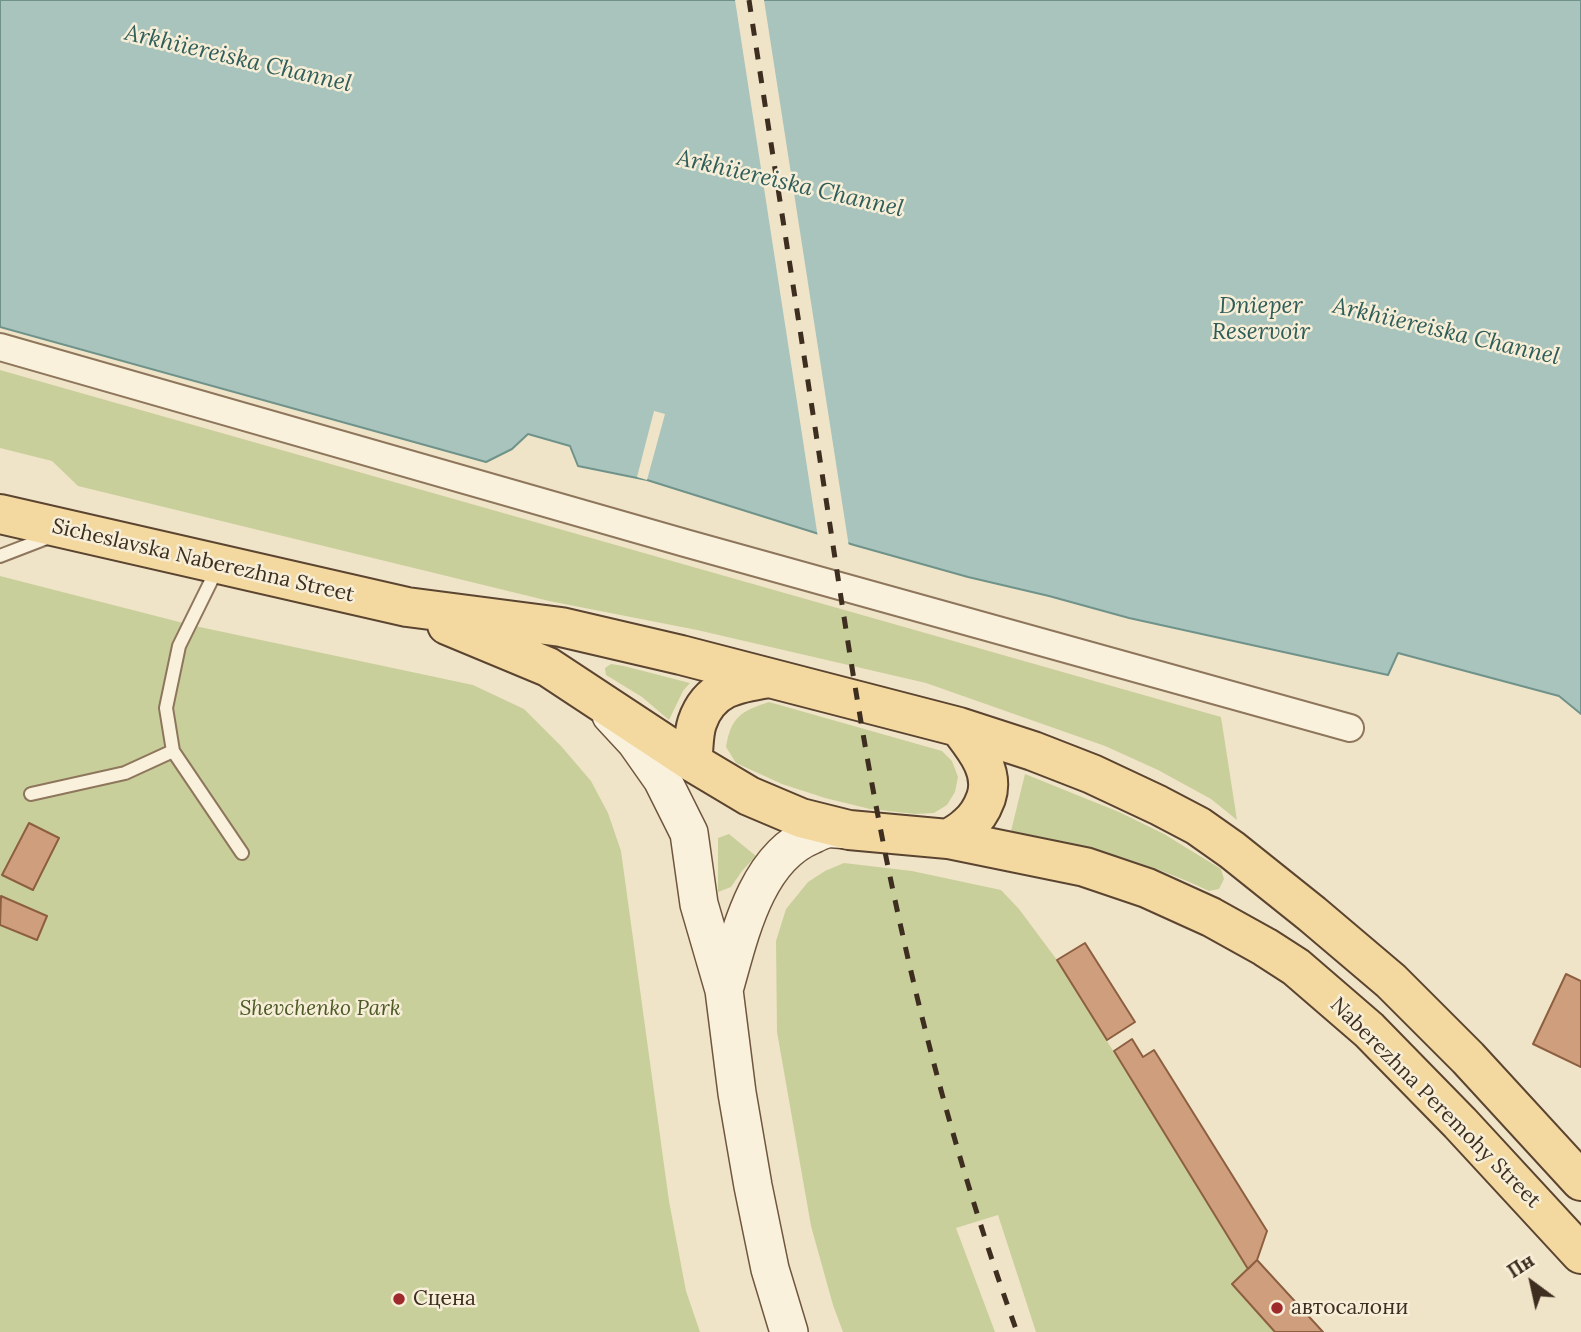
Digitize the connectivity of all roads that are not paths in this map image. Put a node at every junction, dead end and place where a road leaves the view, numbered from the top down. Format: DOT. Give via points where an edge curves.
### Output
graph roads {
  1 [pos="0,347"];
  2 [pos="0,514"];
  3 [pos="67,530"];
  4 [pos="0,556"];
  5 [pos="219,565"];
  6 [pos="407,607"];
  7 [pos="771,678"];
  8 [pos="596,698"];
  9 [pos="960,727"];
  10 [pos="1350,728"];
  11 [pos="173,751"];
  12 [pos="692,762"];
  13 [pos="31,794"];
  14 [pos="849,830"];
  15 [pos="689,833"];
  16 [pos="948,839"];
  17 [pos="242,853"];
  18 [pos="724,990"];
  19 [pos="1581,1181"];
  20 [pos="1581,1254"];
  21 [pos="789,1332"];
  1 -- 10 [label="street"];
  2 -- 3 [label="main road, Sicheslavska Naberezhna Street"];
  3 -- 4 [label="lane"];
  3 -- 5 [label="main road, Sicheslavska Naberezhna Street"];
  5 -- 6 [label="main road, Sicheslavska Naberezhna Street"];
  5 -- 11 [label="lane" via="178,646 166,708"];
  6 -- 7 [label="main road, Sicheslavska Naberezhna Street" via="561,627"];
  6 -- 8 [label="main road, Sicheslavska Naberezhna Street" via="548,667"];
  7 -- 9 [label="main road"];
  7 -- 12 [label="main road" via="722,689 707,704 698,723"];
  8 -- 12 [label="main road, Sicheslavska Naberezhna Street"];
  8 -- 15 [label="main road" via="662,779"];
  9 -- 16 [label="main road" via="979,754 989,788 982,809"];
  9 -- 19 [label="main road" via="1092,774 1198,826 1232,850 1391,981"];
  11 -- 13 [label="lane" via="125,773"];
  11 -- 17 [label="lane"];
  12 -- 14 [label="main road, Naberezhna Peremohy Street" via="748,796 801,818"];
  12 -- 15 [label="main road"];
  14 -- 16 [label="main road, Naberezhna Peremohy Street"];
  14 -- 18 [label="main road" via="826,829 803,838 766,876 749,909"];
  15 -- 18 [label="main road" via="699,904"];
  16 -- 20 [label="main road, Naberezhna Peremohy Street" via="1085,867 1147,888 1211,916 1296,967 1369,1030"];
  18 -- 21 [label="main road" via="753,1186"];
}
